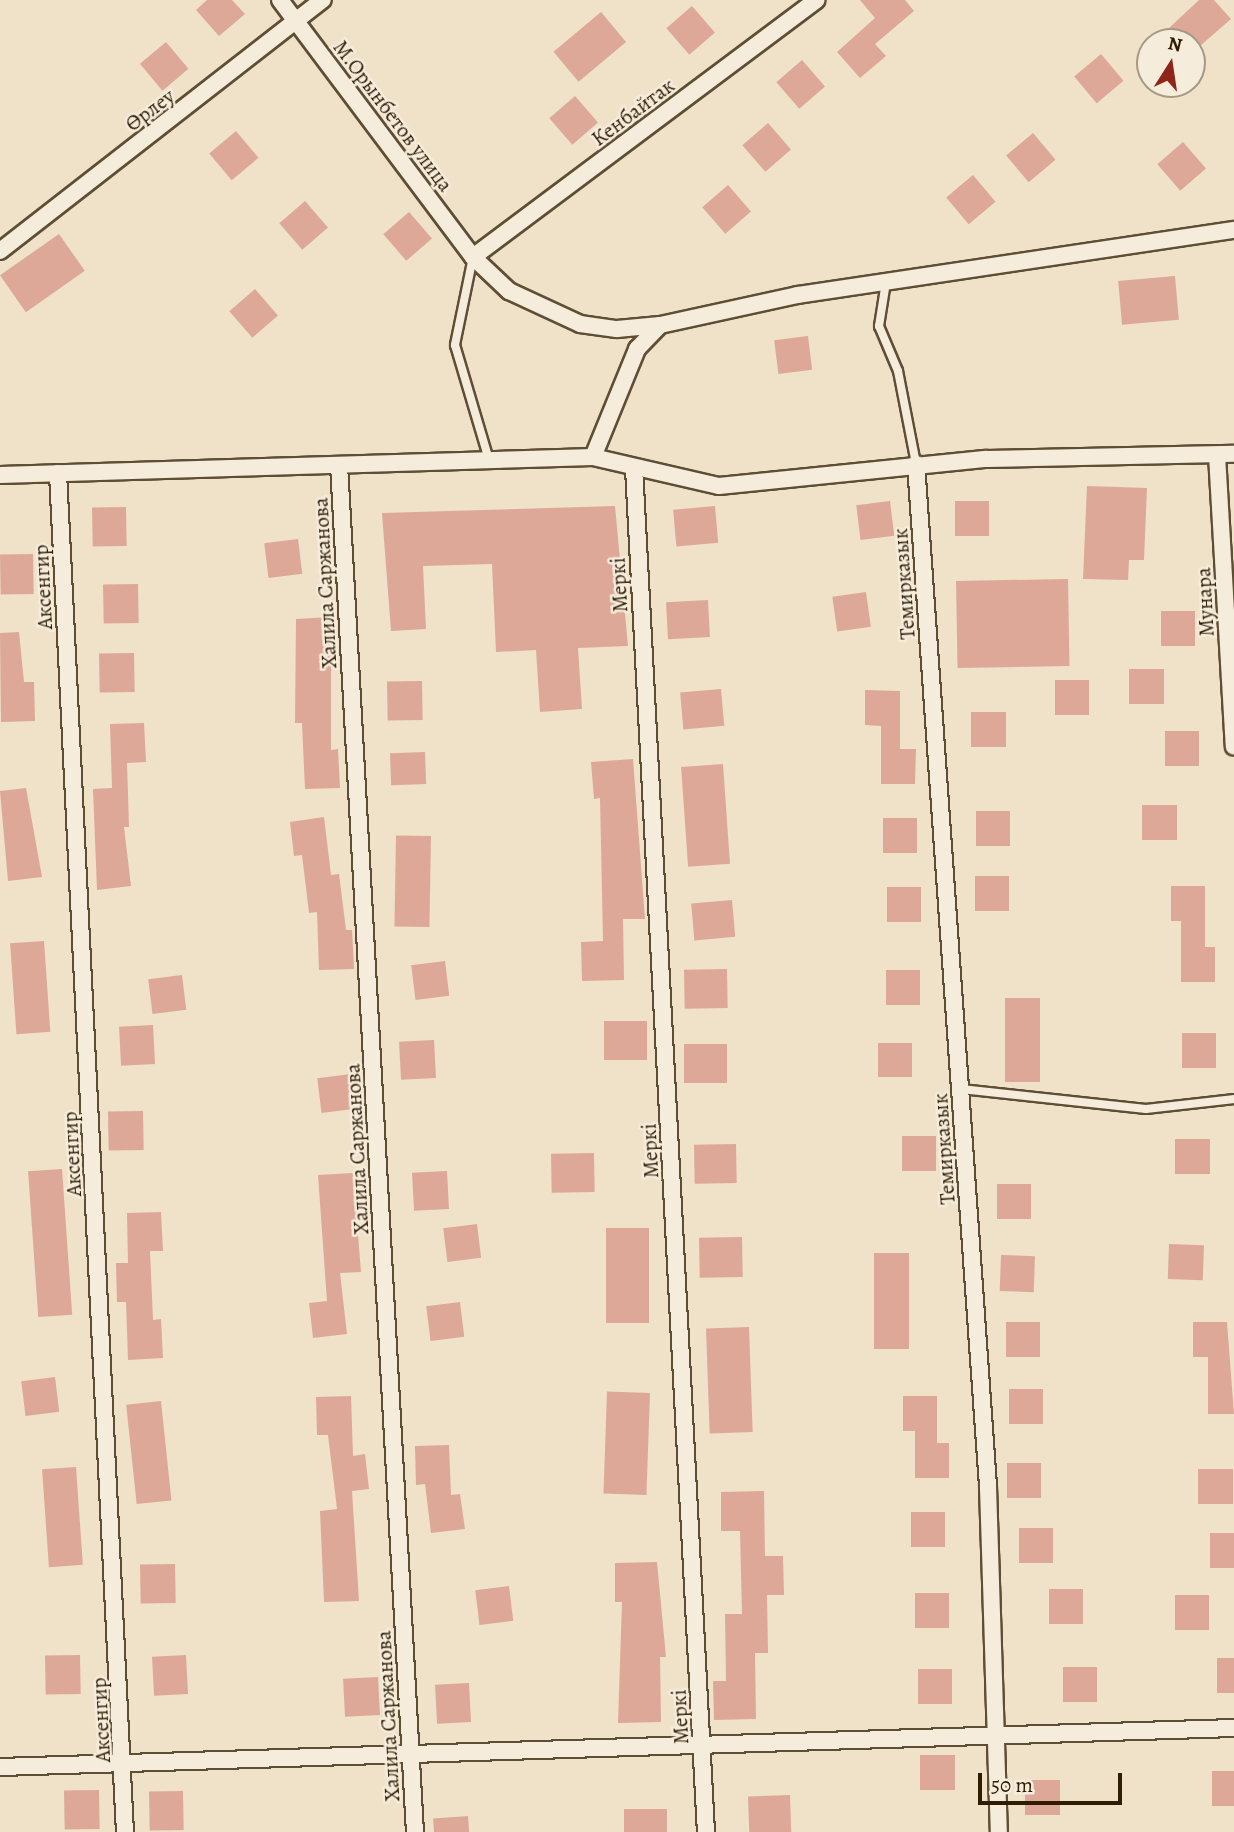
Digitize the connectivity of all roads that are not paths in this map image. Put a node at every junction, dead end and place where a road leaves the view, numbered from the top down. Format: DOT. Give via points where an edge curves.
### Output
graph roads {
  1 [pos="280,0"];
  2 [pos="323,0"];
  3 [pos="817,0"];
  4 [pos="295,20"];
  5 [pos="1234,230"];
  6 [pos="0,251"];
  7 [pos="473,257"];
  8 [pos="886,282"];
  9 [pos="660,325"];
  10 [pos="1226,454"];
  11 [pos="593,457"];
  12 [pos="489,460"];
  13 [pos="916,464"];
  14 [pos="339,465"];
  15 [pos="634,468"];
  16 [pos="58,473"];
  17 [pos="0,475"];
  18 [pos="1234,747"];
  19 [pos="961,1089"];
  20 [pos="1234,1099"];
  21 [pos="1234,1728"];
  22 [pos="993,1736"];
  23 [pos="702,1745"];
  24 [pos="411,1755"];
  25 [pos="125,1761"];
  26 [pos="0,1767"];
  27 [pos="125,1832"];
  28 [pos="415,1832"];
  29 [pos="706,1832"];
  30 [pos="999,1832"];
  1 -- 4 [label="street, М.Орынбетов улица"];
  2 -- 4 [label="street, Өрлеу"];
  3 -- 7 [label="street, Кенбайтак"];
  4 -- 6 [label="street, Өрлеу"];
  4 -- 7 [label="street, М.Орынбетов улица"];
  5 -- 8 [label="street, М.Орынбетов улица"];
  7 -- 9 [label="street, М.Орынбетов улица" via="509,291 545,312 617,330"];
  7 -- 12 [label="lane" via="455,345"];
  8 -- 9 [label="street, М.Орынбетов улица"];
  8 -- 13 [label="lane" via="879,326 898,371"];
  9 -- 11 [label="street" via="636,349"];
  10 -- 13 [label="street"];
  10 -- 18 [label="street, Мунара"];
  11 -- 12 [label="street"];
  11 -- 15 [label="street"];
  12 -- 14 [label="street"];
  13 -- 15 [label="street" via="719,486"];
  13 -- 19 [label="street, Темирказык"];
  14 -- 16 [label="street"];
  14 -- 24 [label="street, Халила Саржанова"];
  15 -- 23 [label="street, Меркі"];
  16 -- 17 [label="street"];
  16 -- 25 [label="street, Аксенгир"];
  19 -- 20 [label="lane" via="1146,1109"];
  19 -- 22 [label="street, Темирказык" via="988,1487"];
  21 -- 22 [label="street"];
  22 -- 23 [label="street"];
  22 -- 30 [label="street, Темирказык"];
  23 -- 24 [label="street"];
  23 -- 29 [label="street, Меркі"];
  24 -- 25 [label="street"];
  24 -- 28 [label="street, Халила Саржанова"];
  25 -- 26 [label="street"];
  25 -- 27 [label="street, Аксенгир"];
}
